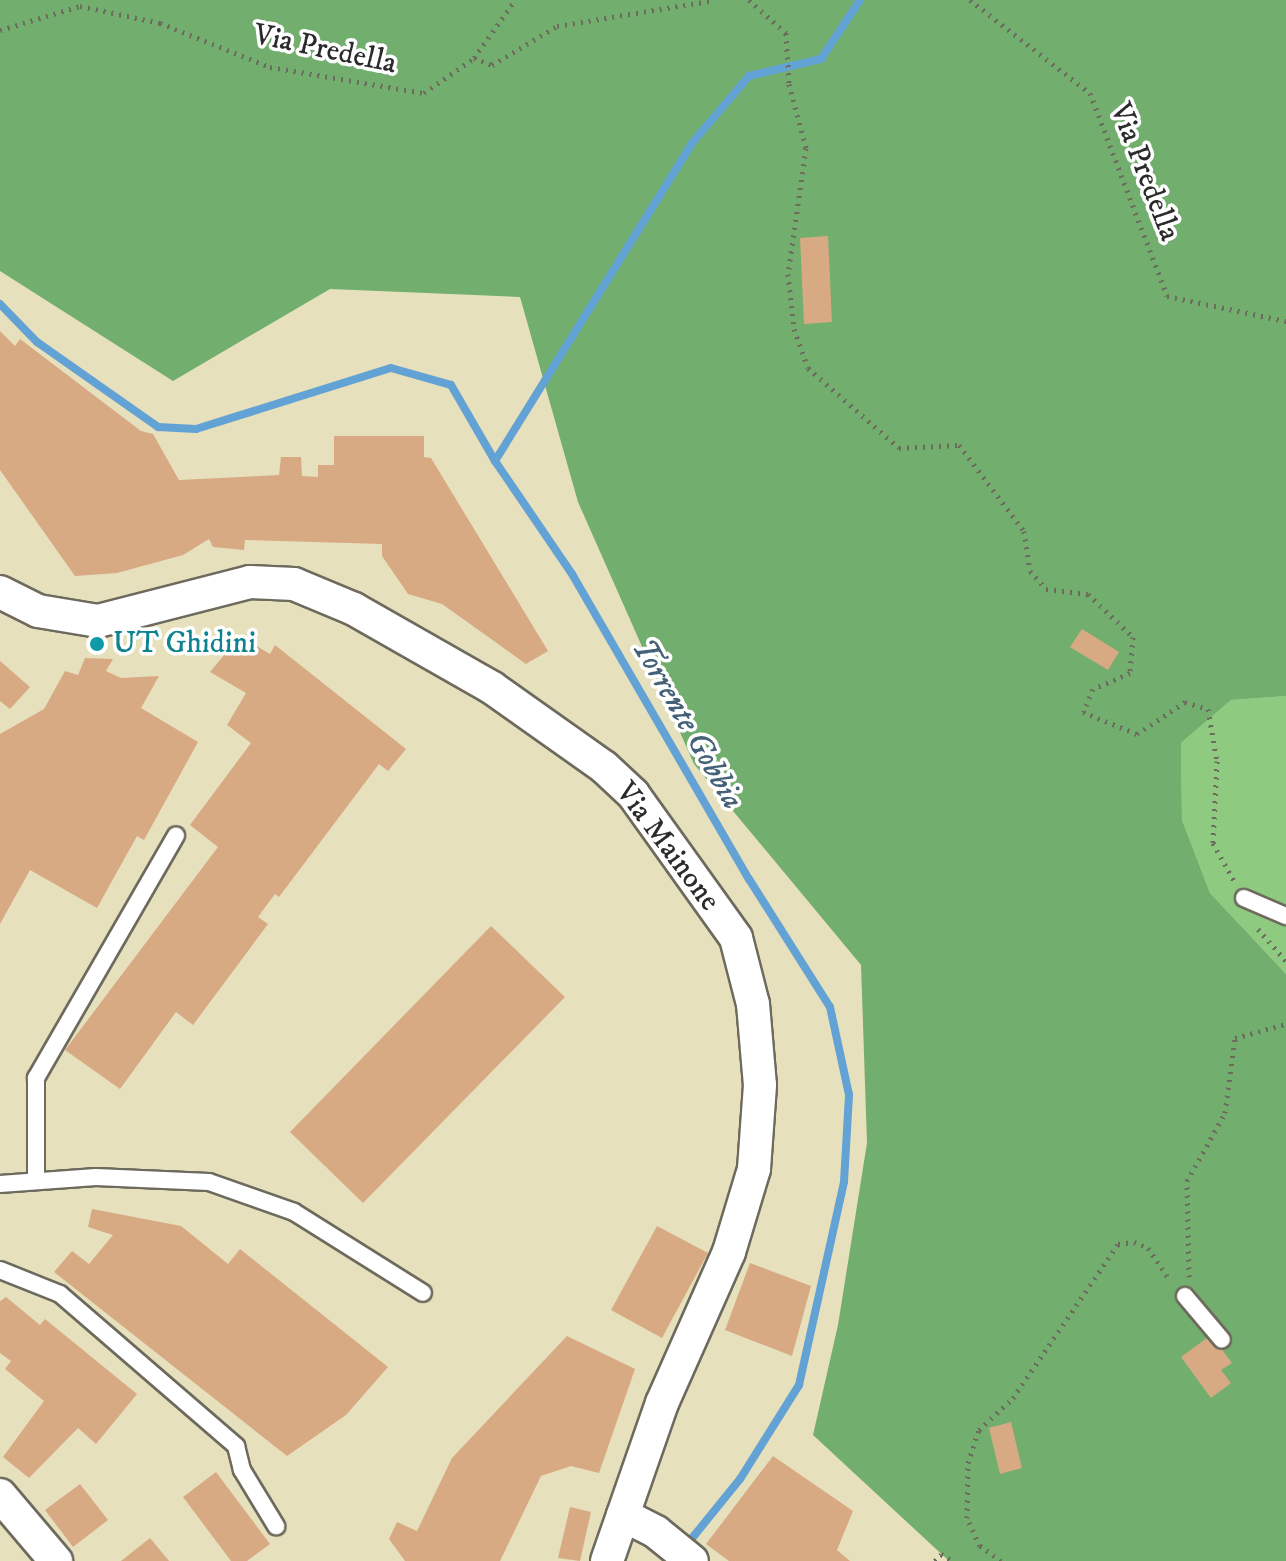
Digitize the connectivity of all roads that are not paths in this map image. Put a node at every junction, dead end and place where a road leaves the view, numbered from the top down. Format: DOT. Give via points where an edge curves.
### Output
graph roads {
  1 [pos="0,592"];
  2 [pos="176,836"];
  3 [pos="1244,898"];
  4 [pos="1286,916"];
  5 [pos="36,1179"];
  6 [pos="0,1184"];
  7 [pos="0,1270"];
  8 [pos="423,1293"];
  9 [pos="1185,1296"];
  10 [pos="1222,1340"];
  11 [pos="0,1495"];
  12 [pos="623,1515"];
  13 [pos="276,1526"];
  14 [pos="56,1561"];
  15 [pos="607,1561"];
  16 [pos="692,1561"];
  1 -- 12 [label="street, Via Mainone" via="38,611 98,621 250,582 294,584 354,609 491,687 604,767 633,794 736,938 753,1004 760,1085 754,1169 729,1252 677,1367"];
  2 -- 5 [label="lane" via="36,1078"];
  3 -- 4 [label="lane"];
  5 -- 6 [label="lane"];
  5 -- 8 [label="lane" via="209,1182 294,1212"];
  7 -- 13 [label="lane" via="60,1294 236,1446 242,1470"];
  9 -- 10 [label="lane"];
  11 -- 14 [label="street"];
  12 -- 15 [label="street, Via Mainone"];
  12 -- 16 [label="street" via="656,1532"];
}
